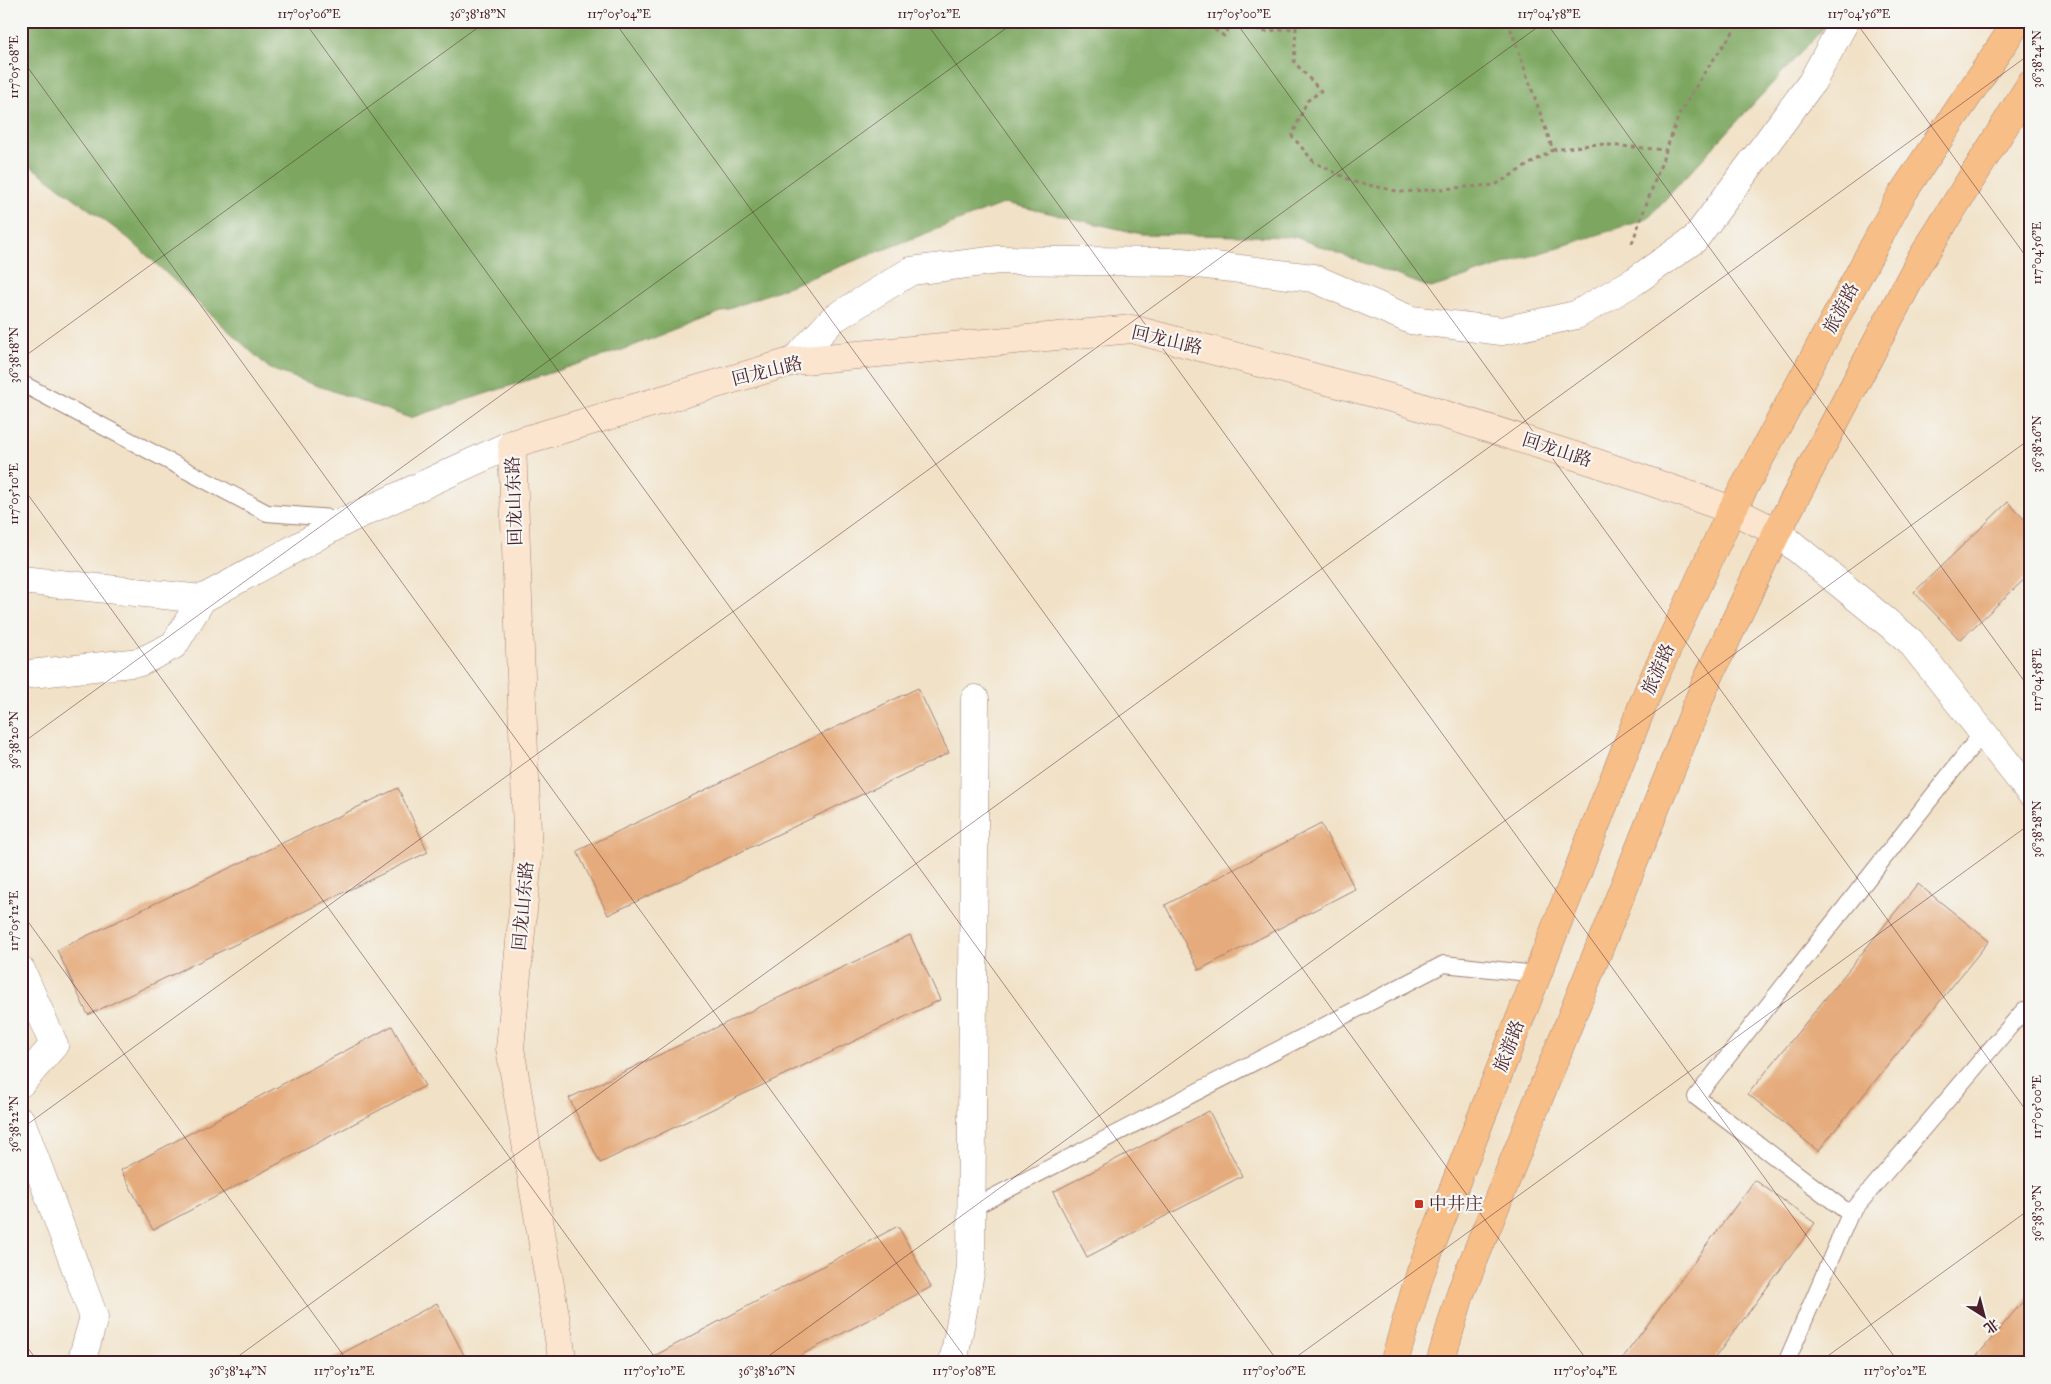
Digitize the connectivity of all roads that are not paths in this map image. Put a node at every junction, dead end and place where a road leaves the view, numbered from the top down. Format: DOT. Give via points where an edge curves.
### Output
graph roads {
  1 [pos="1845,21"];
  2 [pos="2018,21"];
  3 [pos="2030,85"];
  4 [pos="794,361"];
  5 [pos="21,383"];
  6 [pos="512,444"];
  7 [pos="1732,510"];
  8 [pos="349,519"];
  9 [pos="1777,532"];
  10 [pos="21,580"];
  11 [pos="202,599"];
  12 [pos="21,675"];
  13 [pos="975,699"];
  14 [pos="1983,732"];
  15 [pos="2030,792"];
  16 [pos="21,970"];
  17 [pos="1537,974"];
  18 [pos="2030,1015"];
  19 [pos="21,1083"];
  20 [pos="21,1121"];
  21 [pos="972,1208"];
  22 [pos="1850,1214"];
  23 [pos="81,1363"];
  24 [pos="563,1363"];
  25 [pos="953,1363"];
  26 [pos="1394,1363"];
  27 [pos="1440,1363"];
  28 [pos="1786,1363"];
  1 -- 4 [label="street" via="1812,82 1695,239 1576,315 1502,331 1411,320 1313,278 1182,262 998,260 911,271 833,319"];
  2 -- 7 [label="main road, 旅游路" via="1902,194"];
  3 -- 9 [label="main road" via="1918,264"];
  4 -- 6 [label="street, 回龙山路"];
  4 -- 7 [label="street, 回龙山路" via="1132,329 1399,400"];
  5 -- 8 [label="lane" via="267,513"];
  6 -- 8 [label="street"];
  6 -- 24 [label="street, 回龙山东路" via="528,857 510,1048"];
  7 -- 9 [label="street, 回龙山路"];
  7 -- 17 [label="main road, 旅游路" via="1651,684"];
  8 -- 11 [label="street"];
  9 -- 14 [label="street" via="1910,641"];
  9 -- 27 [label="main road" via="1701,694 1460,1292"];
  10 -- 11 [label="street"];
  11 -- 12 [label="street" via="174,645 140,662"];
  13 -- 21 [label="street"];
  14 -- 15 [label="street"];
  14 -- 22 [label="lane" via="1696,1096"];
  16 -- 19 [label="street" via="54,1045"];
  17 -- 21 [label="lane" via="1444,964"];
  17 -- 26 [label="main road, 旅游路" via="1420,1274"];
  18 -- 22 [label="lane" via="2024,1010"];
  20 -- 23 [label="street" via="94,1317"];
  21 -- 25 [label="street" via="971,1268"];
  22 -- 28 [label="lane"];
}
